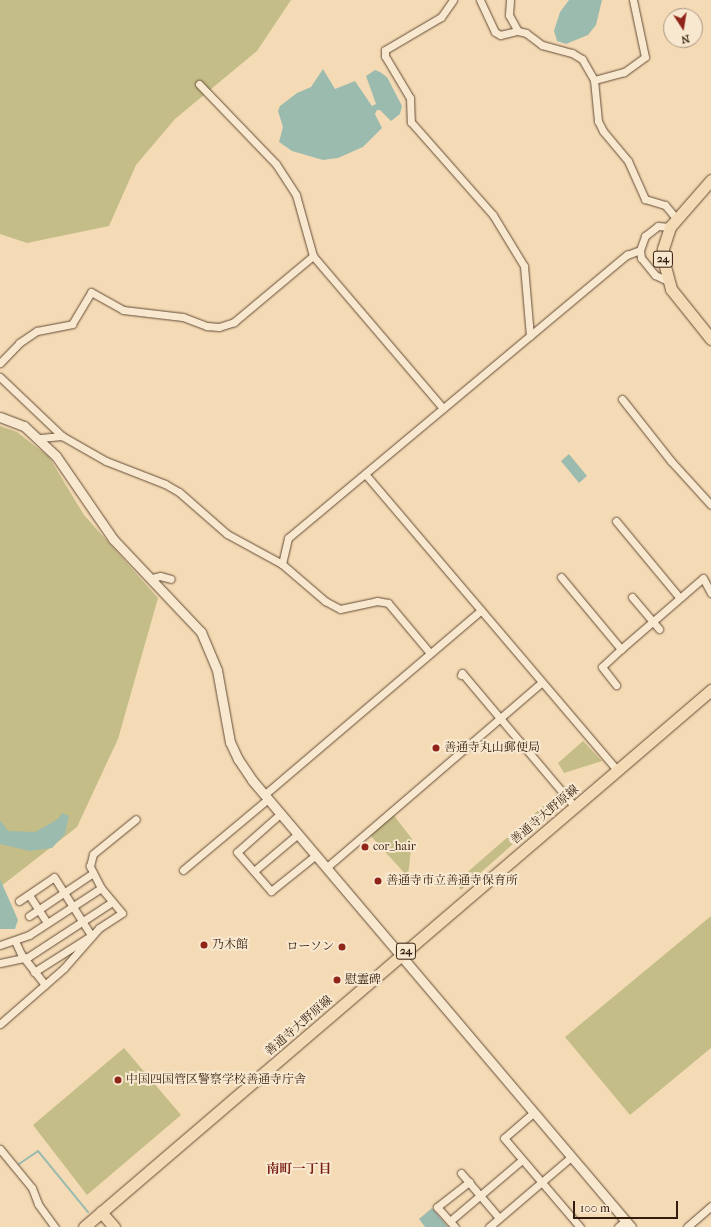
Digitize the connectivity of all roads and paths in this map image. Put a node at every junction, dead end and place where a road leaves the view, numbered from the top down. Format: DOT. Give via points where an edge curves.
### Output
graph roads {
  1 [pos="452,0"];
  2 [pos="480,0"];
  3 [pos="510,0"];
  4 [pos="633,0"];
  5 [pos="518,31"];
  6 [pos="594,80"];
  7 [pos="199,84"];
  8 [pos="711,180"];
  9 [pos="673,223"];
  10 [pos="640,250"];
  11 [pos="313,256"];
  12 [pos="668,281"];
  13 [pos="530,336"];
  14 [pos="711,339"];
  15 [pos="0,363"];
  16 [pos="0,376"];
  17 [pos="622,399"];
  18 [pos="443,408"];
  19 [pos="0,417"];
  20 [pos="62,436"];
  21 [pos="40,438"];
  22 [pos="366,475"];
  23 [pos="711,505"];
  24 [pos="616,521"];
  25 [pos="282,564"];
  26 [pos="561,577"];
  27 [pos="152,578"];
  28 [pos="171,579"];
  29 [pos="711,593"];
  30 [pos="632,597"];
  31 [pos="679,597"];
  32 [pos="481,610"];
  33 [pos="652,621"];
  34 [pos="659,630"];
  35 [pos="620,649"];
  36 [pos="430,653"];
  37 [pos="460,675"];
  38 [pos="541,683"];
  39 [pos="616,685"];
  40 [pos="711,690"];
  41 [pos="500,717"];
  42 [pos="617,770"];
  43 [pos="266,797"];
  44 [pos="575,807"];
  45 [pos="280,814"];
  46 [pos="136,819"];
  47 [pos="298,834"];
  48 [pos="316,854"];
  49 [pos="327,867"];
  50 [pos="183,870"];
  51 [pos="254,871"];
  52 [pos="93,873"];
  53 [pos="101,888"];
  54 [pos="64,893"];
  55 [pos="29,895"];
  56 [pos="19,901"];
  57 [pos="112,902"];
  58 [pos="72,907"];
  59 [pos="39,910"];
  60 [pos="29,916"];
  61 [pos="81,921"];
  62 [pos="48,923"];
  63 [pos="94,933"];
  64 [pos="14,941"];
  65 [pos="0,944"];
  66 [pos="401,955"];
  67 [pos="23,958"];
  68 [pos="0,963"];
  69 [pos="34,972"];
  70 [pos="45,985"];
  71 [pos="0,1024"];
  72 [pos="533,1113"];
  73 [pos="0,1149"];
  74 [pos="571,1157"];
  75 [pos="522,1160"];
  76 [pos="461,1173"];
  77 [pos="468,1182"];
  78 [pos="541,1182"];
  79 [pos="479,1195"];
  80 [pos="711,1206"];
  81 [pos="101,1212"];
  82 [pos="499,1218"];
  83 [pos="452,1224"];
  84 [pos="625,1225"];
  85 [pos="55,1227"];
  86 [pos="84,1227"];
  87 [pos="114,1227"];
  88 [pos="488,1227"];
  89 [pos="580,1227"];
  90 [pos="687,1227"];
  1 -- 13 [label="street" via="441,17 385,50 385,56 410,98 412,122 493,215 524,266"];
  2 -- 5 [label="street" via="495,32 500,34"];
  3 -- 5 [label="street" via="510,15"];
  4 -- 6 [label="street" via="645,57 624,72"];
  5 -- 6 [label="street" via="526,33 542,45 572,53 582,59"];
  6 -- 9 [label="street" via="598,121 603,132 624,154 645,199 665,205"];
  7 -- 11 [label="street" via="267,153 288,180 300,204"];
  8 -- 9 [label="main road, 24"];
  9 -- 10 [label="street" via="658,226 645,236"];
  9 -- 12 [label="main road, 24" via="663,249"];
  10 -- 12 [label="street" via="642,258 651,270"];
  10 -- 13 [label="street" via="628,255"];
  11 -- 15 [label="street" via="234,322 219,327 207,326 183,317 122,310 91,292 72,324 38,331 19,343"];
  11 -- 18 [label="street"];
  12 -- 14 [label="main road, 24" via="676,297"];
  13 -- 18 [label="street"];
  16 -- 20 [label="street"];
  17 -- 23 [label="street" via="671,461"];
  18 -- 22 [label="street"];
  19 -- 21 [label="street" via="24,426"];
  20 -- 21 [label="street"];
  20 -- 25 [label="street" via="106,461 179,492 228,534"];
  21 -- 27 [label="street" via="60,461 113,539"];
  22 -- 25 [label="street" via="288,538"];
  22 -- 32 [label="street"];
  24 -- 31 [label="street"];
  25 -- 36 [label="street" via="325,601 340,609 377,601 388,603"];
  26 -- 35 [label="street"];
  27 -- 28 [label="street" via="160,576"];
  27 -- 43 [label="street" via="201,632 210,648 230,742 238,759"];
  29 -- 31 [label="street" via="702,578"];
  30 -- 33 [label="street"];
  31 -- 33 [label="street"];
  32 -- 36 [label="street"];
  32 -- 38 [label="street"];
  33 -- 34 [label="street"];
  33 -- 35 [label="street"];
  35 -- 39 [label="street" via="602,668"];
  36 -- 43 [label="street"];
  37 -- 41 [label="street" via="462,673"];
  38 -- 41 [label="street"];
  38 -- 42 [label="street"];
  40 -- 42 [label="main road, 善通寺大野原線 / 24"];
  41 -- 44 [label="street"];
  41 -- 49 [label="street"];
  42 -- 44 [label="main road, 善通寺大野原線 / 24"];
  43 -- 45 [label="street"];
  43 -- 50 [label="street"];
  44 -- 66 [label="main road, 善通寺大野原線 / 24"];
  45 -- 47 [label="street"];
  45 -- 51 [label="street" via="237,852"];
  46 -- 52 [label="street" via="93,854 90,866"];
  47 -- 48 [label="street"];
  47 -- 51 [label="street"];
  48 -- 49 [label="street"];
  48 -- 51 [label="street" via="271,891"];
  49 -- 66 [label="street"];
  52 -- 53 [label="street"];
  52 -- 54 [label="street"];
  53 -- 57 [label="street"];
  53 -- 58 [label="street"];
  54 -- 55 [label="street" via="54,877"];
  54 -- 58 [label="street"];
  54 -- 59 [label="street"];
  55 -- 56 [label="street"];
  55 -- 59 [label="street"];
  57 -- 61 [label="street"];
  57 -- 63 [label="street" via="122,913"];
  58 -- 61 [label="street"];
  58 -- 62 [label="street"];
  59 -- 60 [label="street"];
  59 -- 62 [label="street"];
  61 -- 63 [label="street"];
  61 -- 67 [label="street"];
  62 -- 64 [label="street"];
  63 -- 69 [label="street"];
  63 -- 70 [label="street"];
  64 -- 65 [label="street"];
  64 -- 67 [label="street"];
  66 -- 72 [label="street"];
  66 -- 81 [label="main road, 善通寺大野原線 / 24"];
  67 -- 68 [label="street"];
  67 -- 69 [label="street"];
  69 -- 70 [label="street"];
  70 -- 71 [label="street"];
  72 -- 74 [label="street"];
  72 -- 75 [label="street" via="504,1138"];
  73 -- 85 [label="street" via="32,1188 38,1204"];
  74 -- 78 [label="street"];
  74 -- 84 [label="street"];
  75 -- 78 [label="street"];
  75 -- 79 [label="street"];
  76 -- 77 [label="street"];
  77 -- 79 [label="street"];
  77 -- 83 [label="street" via="437,1207"];
  78 -- 82 [label="street"];
  78 -- 89 [label="street"];
  79 -- 82 [label="street"];
  79 -- 83 [label="street"];
  80 -- 90 [label="street"];
  81 -- 86 [label="main road, 善通寺大野原線"];
  81 -- 87 [label="main road"];
  82 -- 88 [label="street"];
}
